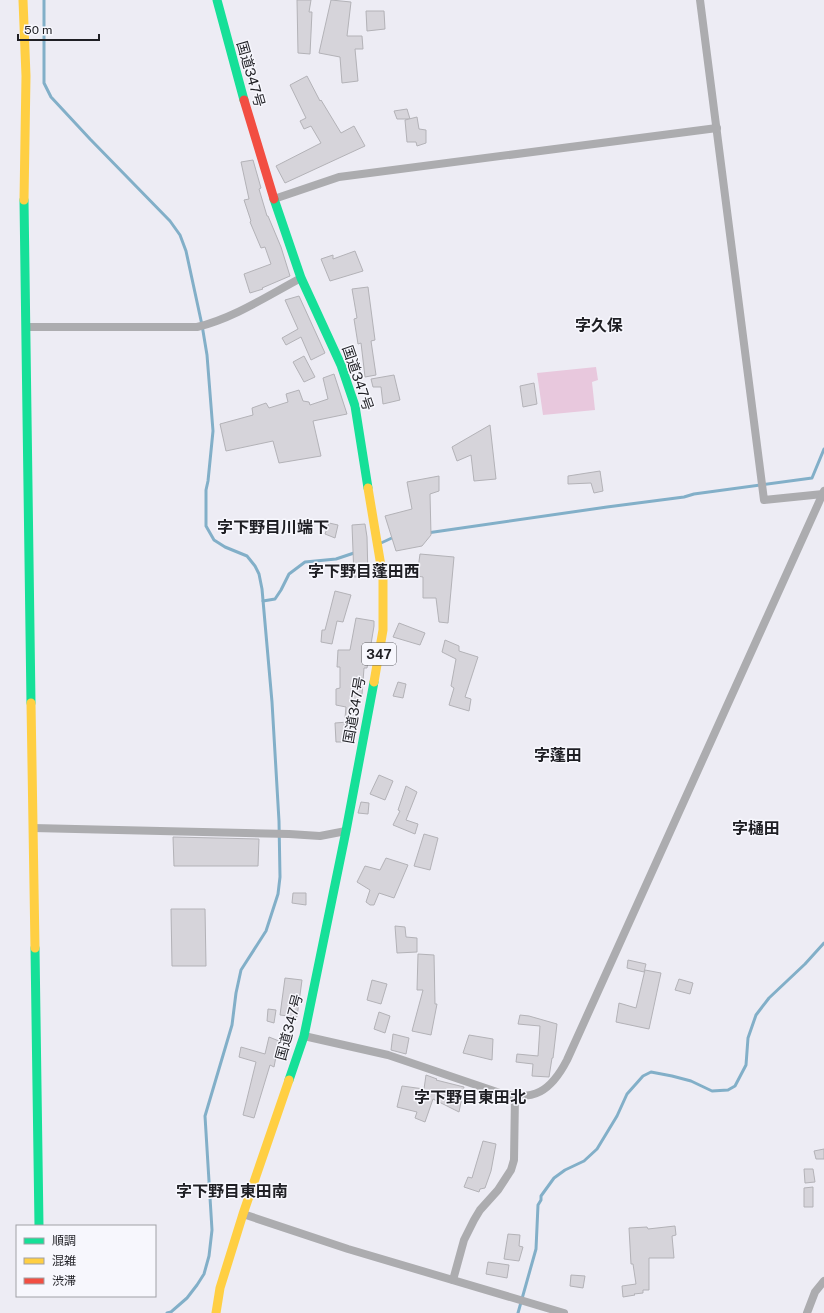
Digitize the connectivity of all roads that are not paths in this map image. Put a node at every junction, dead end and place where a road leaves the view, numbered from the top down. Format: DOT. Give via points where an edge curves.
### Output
graph roads {
  1 [pos="23,0"];
  2 [pos="217,0"];
  3 [pos="700,0"];
  4 [pos="717,128"];
  5 [pos="274,199"];
  6 [pos="301,278"];
  7 [pos="26,327"];
  8 [pos="823,492"];
  9 [pos="33,828"];
  10 [pos="346,831"];
  11 [pos="304,1036"];
  12 [pos="515,1096"];
  13 [pos="243,1214"];
  14 [pos="39,1225"];
  15 [pos="453,1280"];
  16 [pos="824,1281"];
  17 [pos="216,1313"];
  18 [pos="564,1313"];
  19 [pos="807,1313"];
  1 -- 7 [label="main road" via="26,76"];
  2 -- 5 [label="main road, 国道347号 / 347" via="240,88"];
  3 -- 4 [label="street"];
  4 -- 5 [label="street" via="339,177"];
  4 -- 8 [label="street" via="764,500"];
  5 -- 6 [label="main road, 国道347号 / 347"];
  6 -- 7 [label="street" via="216,322 197,327"];
  6 -- 10 [label="main road, 国道347号 / 347" via="341,365 355,406 383,578 383,630"];
  7 -- 9 [label="main road"];
  8 -- 12 [label="street" via="567,1060 551,1084 540,1092 529,1096"];
  9 -- 10 [label="street" via="320,836"];
  9 -- 14 [label="main road"];
  10 -- 11 [label="main road, 国道347号 / 347"];
  11 -- 12 [label="street" via="388,1055"];
  11 -- 13 [label="main road, 国道347号 / 347"];
  12 -- 15 [label="street" via="514,1160 511,1170 474,1220 464,1240"];
  13 -- 15 [label="street"];
  13 -- 17 [label="main road, 国道347号 / 347" via="220,1288"];
  15 -- 18 [label="street"];
  16 -- 19 [label="street" via="815,1292"];
}
